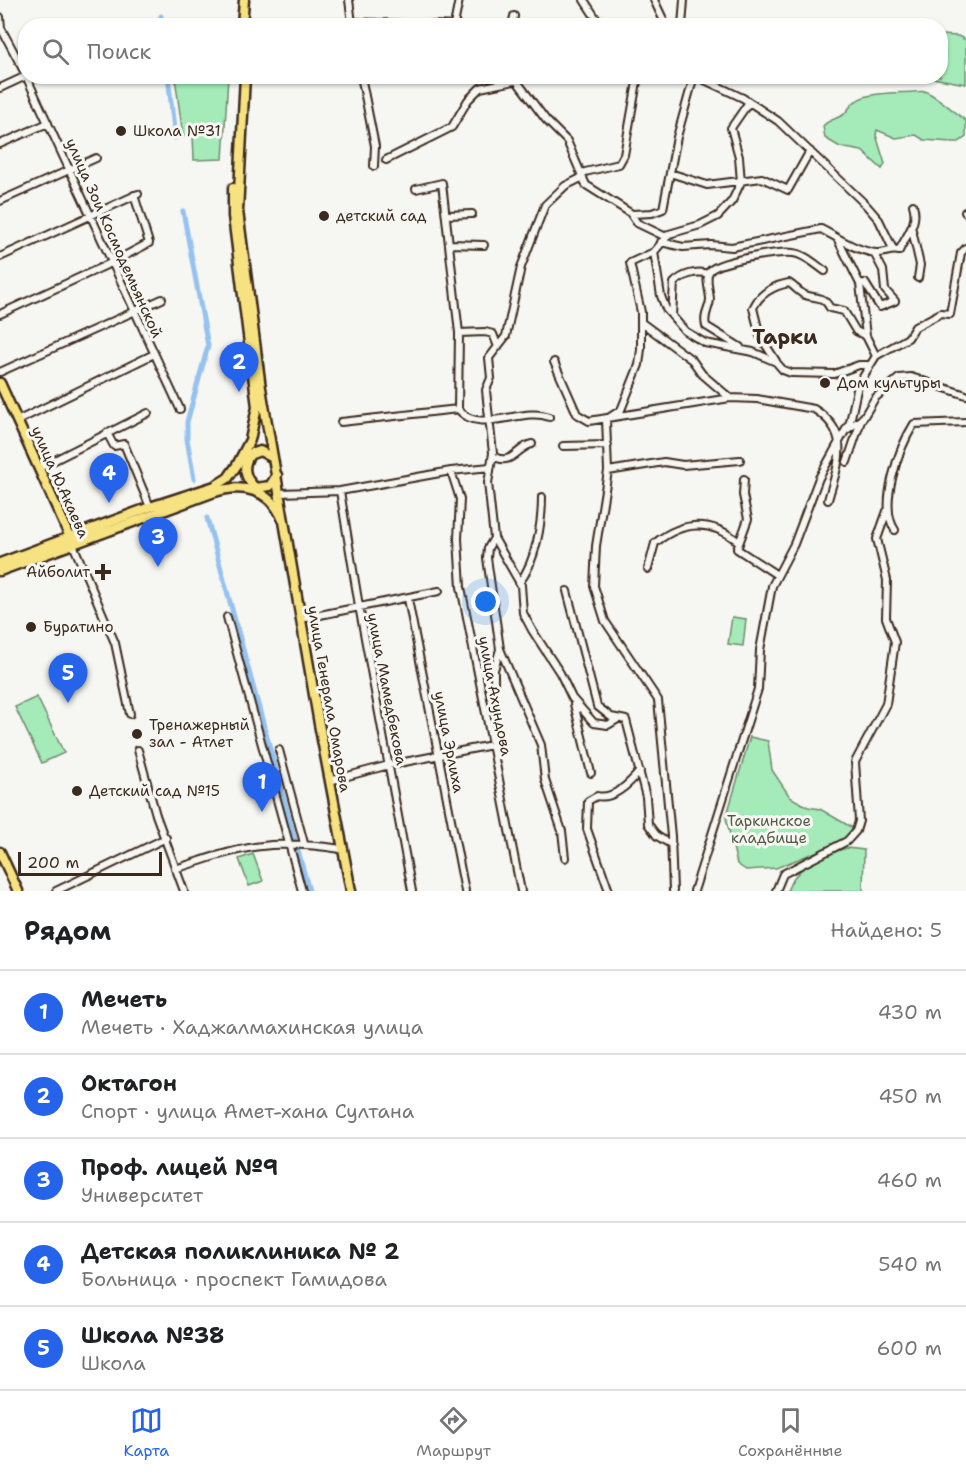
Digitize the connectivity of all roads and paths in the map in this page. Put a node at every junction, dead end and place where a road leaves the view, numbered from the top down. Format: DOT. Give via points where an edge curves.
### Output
graph roads {
  1 [pos="244,0"];
  2 [pos="249,0"];
  3 [pos="349,0"];
  4 [pos="459,0"];
  5 [pos="584,0"];
  6 [pos="654,0"];
  7 [pos="684,0"];
  8 [pos="0,17"];
  9 [pos="243,18"];
  10 [pos="248,18"];
  11 [pos="351,18"];
  12 [pos="455,18"];
  13 [pos="596,18"];
  14 [pos="663,18"];
  15 [pos="683,18"];
  16 [pos="1,29"];
  17 [pos="18,61"];
  18 [pos="18,80"];
  19 [pos="30,84"];
  20 [pos="239,84"];
  21 [pos="244,84"];
  22 [pos="363,84"];
  23 [pos="495,84"];
  24 [pos="519,84"];
  25 [pos="637,84"];
  26 [pos="693,84"];
  27 [pos="709,84"];
  28 [pos="713,84"];
  29 [pos="0,88"];
  30 [pos="718,89"];
  31 [pos="749,102"];
  32 [pos="48,123"];
  33 [pos="0,144"];
  34 [pos="810,151"];
  35 [pos="96,158"];
  36 [pos="386,160"];
  37 [pos="374,166"];
  38 [pos="71,170"];
  39 [pos="670,173"];
  40 [pos="582,175"];
  41 [pos="741,182"];
  42 [pos="416,189"];
  43 [pos="0,201"];
  44 [pos="914,205"];
  45 [pos="472,213"];
  46 [pos="630,213"];
  47 [pos="447,215"];
  48 [pos="93,216"];
  49 [pos="912,230"];
  50 [pos="664,239"];
  51 [pos="838,240"];
  52 [pos="450,244"];
  53 [pos="484,245"];
  54 [pos="966,248"];
  55 [pos="892,249"];
  56 [pos="654,252"];
  57 [pos="874,253"];
  58 [pos="0,257"];
  59 [pos="113,262"];
  60 [pos="825,271"];
  61 [pos="708,274"];
  62 [pos="918,278"];
  63 [pos="958,278"];
  64 [pos="966,280"];
  65 [pos="860,284"];
  66 [pos="162,299"];
  67 [pos="135,310"];
  68 [pos="0,314"];
  69 [pos="672,315"];
  70 [pos="642,323"];
  71 [pos="459,333"];
  72 [pos="866,336"];
  73 [pos="498,347"];
  74 [pos="743,349"];
  75 [pos="154,354"];
  76 [pos="876,356"];
  77 [pos="554,362"];
  78 [pos="776,362"];
  79 [pos="869,365"];
  80 [pos="0,372"];
  81 [pos="256,376"];
  82 [pos="0,383"];
  83 [pos="258,389"];
  84 [pos="966,395"];
  85 [pos="3,396"];
  86 [pos="730,398"];
  87 [pos="180,409"];
  88 [pos="458,409"];
  89 [pos="148,413"];
  90 [pos="549,417"];
  91 [pos="863,418"];
  92 [pos="606,419"];
  93 [pos="489,420"];
  94 [pos="17,421"];
  95 [pos="341,422"];
  96 [pos="966,422"];
  97 [pos="107,433"];
  98 [pos="843,433"];
  99 [pos="838,440"];
  100 [pos="532,444"];
  101 [pos="608,445"];
  102 [pos="563,446"];
  103 [pos="246,456"];
  104 [pos="493,456"];
  105 [pos="273,458"];
  106 [pos="740,460"];
  107 [pos="847,462"];
  108 [pos="490,467"];
  109 [pos="39,468"];
  110 [pos="451,471"];
  111 [pos="608,471"];
  112 [pos="277,474"];
  113 [pos="744,479"];
  114 [pos="253,488"];
  115 [pos="340,490"];
  116 [pos="280,493"];
  117 [pos="542,497"];
  118 [pos="828,500"];
  119 [pos="150,507"];
  120 [pos="887,511"];
  121 [pos="283,514"];
  122 [pos="895,530"];
  123 [pos="494,538"];
  124 [pos="72,540"];
  125 [pos="740,542"];
  126 [pos="0,563"];
  127 [pos="648,568"];
  128 [pos="0,571"];
  129 [pos="777,575"];
  130 [pos="519,583"];
  131 [pos="439,591"];
  132 [pos="567,591"];
  133 [pos="408,599"];
  134 [pos="359,606"];
  135 [pos="227,617"];
  136 [pos="301,619"];
  137 [pos="500,649"];
  138 [pos="494,685"];
  139 [pos="572,698"];
  140 [pos="130,714"];
  141 [pos="619,718"];
  142 [pos="492,746"];
  143 [pos="138,750"];
  144 [pos="279,750"];
  145 [pos="440,756"];
  146 [pos="389,765"];
  147 [pos="640,771"];
  148 [pos="591,773"];
  149 [pos="329,781"];
  150 [pos="166,838"];
  151 [pos="288,843"];
  152 [pos="304,843"];
  153 [pos="672,845"];
  154 [pos="341,849"];
  155 [pos="0,852"];
  156 [pos="565,858"];
  157 [pos="0,864"];
  158 [pos="175,869"];
  159 [pos="12,891"];
  160 [pos="18,891"];
  161 [pos="56,891"];
  162 [pos="184,891"];
  163 [pos="302,891"];
  164 [pos="351,891"];
  165 [pos="412,891"];
  166 [pos="465,891"];
  167 [pos="521,891"];
  168 [pos="609,891"];
  169 [pos="673,891"];
  170 [pos="694,891"];
  171 [pos="776,891"];
  1 -- 9 [label="main road"];
  2 -- 10 [label="main road"];
  3 -- 11 [label="street"];
  4 -- 12 [label="street"];
  5 -- 13 [label="street"];
  6 -- 14 [label="street"];
  7 -- 15 [label="street"];
  8 -- 16 [label="street, улица Зои Космодемьянской"];
  16 -- 17 [label="street, улица Зои Космодемьянской"];
  18 -- 29 [label="street"];
  19 -- 32 [label="street, улица Зои Космодемьянской"];
  20 -- 81 [label="main road" via="233,216"];
  21 -- 81 [label="main road" via="238,211"];
  22 -- 37 [label="street" via="375,146"];
  23 -- 36 [label="street" via="480,88 452,127"];
  24 -- 40 [label="street" via="567,141"];
  25 -- 40 [label="street" via="619,164"];
  26 -- 39 [label="street"];
  27 -- 30 [label="street"];
  28 -- 30 [label="street"];
  30 -- 31 [label="street"];
  31 -- 34 [label="street" via="778,121"];
  31 -- 41 [label="street" via="731,128"];
  32 -- 33 [label="street"];
  32 -- 38 [label="street, улица Зои Космодемьянской"];
  34 -- 41 [label="street" via="788,190 762,178"];
  34 -- 55 [label="street" via="879,220"];
  35 -- 38 [label="street"];
  38 -- 43 [label="street"];
  38 -- 48 [label="street, улица Зои Космодемьянской"];
  39 -- 41 [label="street" via="707,185"];
  39 -- 46 [label="street" via="663,209"];
  40 -- 46 [label="street" via="586,185"];
  40 -- 73 [label="street" via="545,205 521,267 506,336"];
  41 -- 50 [label="street" via="732,201 718,216"];
  42 -- 47 [label="street" via="442,183"];
  44 -- 49 [label="street"];
  45 -- 47 [label="street"];
  46 -- 50 [label="street" via="637,223"];
  47 -- 52 [label="street"];
  48 -- 58 [label="street"];
  48 -- 59 [label="street, улица Зои Космодемьянской"];
  48 -- 59 [label="street" via="136,194 149,243"];
  49 -- 55 [label="street" via="899,251"];
  49 -- 62 [label="street" via="920,265"];
  50 -- 51 [label="street" via="683,247 732,247 821,229"];
  50 -- 56 [label="street"];
  51 -- 57 [label="street"];
  51 -- 65 [label="street"];
  52 -- 53 [label="street"];
  52 -- 71 [label="street"];
  54 -- 63 [label="street"];
  55 -- 57 [label="street"];
  56 -- 69 [label="street" via="661,296"];
  56 -- 70 [label="street" via="630,263"];
  57 -- 65 [label="street" via="883,270 885,290 895,301 880,307 865,283"];
  59 -- 67 [label="street, улица Зои Космодемьянской"];
  59 -- 68 [label="street"];
  60 -- 61 [label="street" via="793,253 732,261"];
  61 -- 69 [label="street" via="680,277 674,283"];
  61 -- 74 [label="street" via="710,303 704,319 706,326"];
  63 -- 64 [label="street"];
  63 -- 76 [label="street" via="950,314 941,313 915,327 908,338"];
  65 -- 72 [label="street"];
  66 -- 67 [label="street"];
  67 -- 75 [label="street, улица Зои Космодемьянской"];
  67 -- 80 [label="street"];
  69 -- 74 [label="street" via="685,331 705,343"];
  70 -- 86 [label="street" via="692,360"];
  70 -- 92 [label="street" via="639,365 621,410"];
  71 -- 73 [label="street" via="493,334"];
  71 -- 88 [label="street"];
  72 -- 76 [label="street"];
  72 -- 78 [label="street" via="856,331 844,311 830,308 818,295 806,295 789,283 779,285 757,300 753,308 760,336"];
  73 -- 93 [label="street" via="489,358"];
  74 -- 78 [label="street"];
  75 -- 87 [label="street, улица Зои Космодемьянской"];
  75 -- 94 [label="street"];
  76 -- 79 [label="street"];
  77 -- 92 [label="street" via="574,409 583,419"];
  78 -- 79 [label="street" via="791,373 821,375 859,364"];
  79 -- 98 [label="street"];
  81 -- 83 [label="main road"];
  82 -- 85 [label="main road, улица Ю.Акаева"];
  83 -- 103 [label="main road"];
  83 -- 105 [label="main road, улица Генерала Омарова"];
  84 -- 91 [label="street" via="911,377 899,378 875,398"];
  85 -- 94 [label="main road, улица Ю.Акаева"];
  86 -- 92 [label="street"];
  86 -- 99 [label="street" via="814,408 837,429"];
  88 -- 93 [label="street" via="464,417"];
  88 -- 95 [label="street"];
  89 -- 97 [label="street"];
  90 -- 93 [label="street" via="537,414"];
  91 -- 98 [label="street"];
  91 -- 107 [label="street"];
  92 -- 101 [label="street"];
  93 -- 104 [label="street"];
  94 -- 109 [label="main road, улица Ю.Акаева"];
  96 -- 120 [label="street" via="914,424 898,453"];
  97 -- 109 [label="street"];
  97 -- 119 [label="street" via="114,446 124,444"];
  98 -- 99 [label="street"];
  99 -- 118 [label="street" via="838,466"];
  99 -- 129 [label="street"];
  100 -- 104 [label="street" via="513,457 501,460"];
  101 -- 102 [label="street"];
  101 -- 111 [label="street"];
  103 -- 105 [label="main road" via="264,452"];
  103 -- 114 [label="main road"];
  103 -- 119 [label="main road" via="219,484"];
  104 -- 108 [label="street"];
  105 -- 112 [label="main road, улица Генерала Омарова"];
  106 -- 111 [label="street" via="683,465 664,462"];
  108 -- 110 [label="street"];
  108 -- 123 [label="street"];
  109 -- 124 [label="main road, улица Ю.Акаева"];
  110 -- 115 [label="street"];
  110 -- 142 [label="street, улица Ахундова" via="460,499 461,587"];
  111 -- 153 [label="street" via="594,586 605,621 658,700"];
  112 -- 114 [label="main road" via="270,486"];
  112 -- 116 [label="main road, улица Генерала Омарова"];
  113 -- 125 [label="street" via="748,519"];
  114 -- 121 [label="main road"];
  114 -- 124 [label="main road" via="212,493"];
  115 -- 116 [label="street"];
  115 -- 134 [label="street, улица Мамедбекова"];
  116 -- 121 [label="main road, улица Генерала Омарова"];
  117 -- 130 [label="street" via="539,534 526,574"];
  119 -- 124 [label="main road"];
  120 -- 122 [label="street"];
  120 -- 171 [label="street" via="877,539 887,580 886,618 895,642 886,704 855,762 860,810 856,831 847,841 783,874"];
  121 -- 136 [label="main road, улица Генерала Омарова"];
  123 -- 130 [label="street"];
  123 -- 137 [label="street" via="487,558"];
  124 -- 126 [label="main road"];
  124 -- 128 [label="main road"];
  124 -- 140 [label="street, улица Ю.Акаева" via="116,643"];
  125 -- 127 [label="street" via="723,531 681,526 655,543"];
  125 -- 129 [label="street" via="739,552"];
  129 -- 170 [label="street" via="765,621 758,689"];
  130 -- 139 [label="street" via="523,613"];
  131 -- 133 [label="street"];
  132 -- 141 [label="street" via="597,706"];
  133 -- 134 [label="street"];
  133 -- 145 [label="street, улица Эрлиха"];
  134 -- 136 [label="street"];
  134 -- 146 [label="street, улица Мамедбекова"];
  135 -- 151 [label="street"];
  136 -- 149 [label="main road, улица Генерала Омарова"];
  137 -- 138 [label="street"];
  137 -- 156 [label="street" via="541,745 545,780 562,831"];
  139 -- 141 [label="street" via="594,723 608,725"];
  139 -- 148 [label="street"];
  141 -- 147 [label="street" via="626,720 630,729"];
  142 -- 145 [label="street"];
  142 -- 167 [label="street, улица Ахундова"];
  143 -- 150 [label="street"];
  144 -- 152 [label="street"];
  145 -- 146 [label="street"];
  145 -- 166 [label="street, улица Эрлиха"];
  146 -- 149 [label="street"];
  146 -- 165 [label="street, улица Мамедбекова"];
  147 -- 153 [label="street" via="648,824 657,836"];
  147 -- 168 [label="street" via="621,789 588,801 587,829"];
  149 -- 154 [label="main road, улица Генерала Омарова"];
  149 -- 164 [label="main road, улица Генерала Омарова"];
  150 -- 158 [label="street"];
  150 -- 161 [label="street"];
  151 -- 152 [label="street"];
  151 -- 158 [label="street" via="239,848"];
  151 -- 163 [label="street"];
  152 -- 154 [label="street"];
  153 -- 169 [label="street"];
  154 -- 164 [label="main road, улица Генерала Омарова"];
  155 -- 160 [label="main road"];
  157 -- 159 [label="main road"];
  158 -- 162 [label="street"];
}
